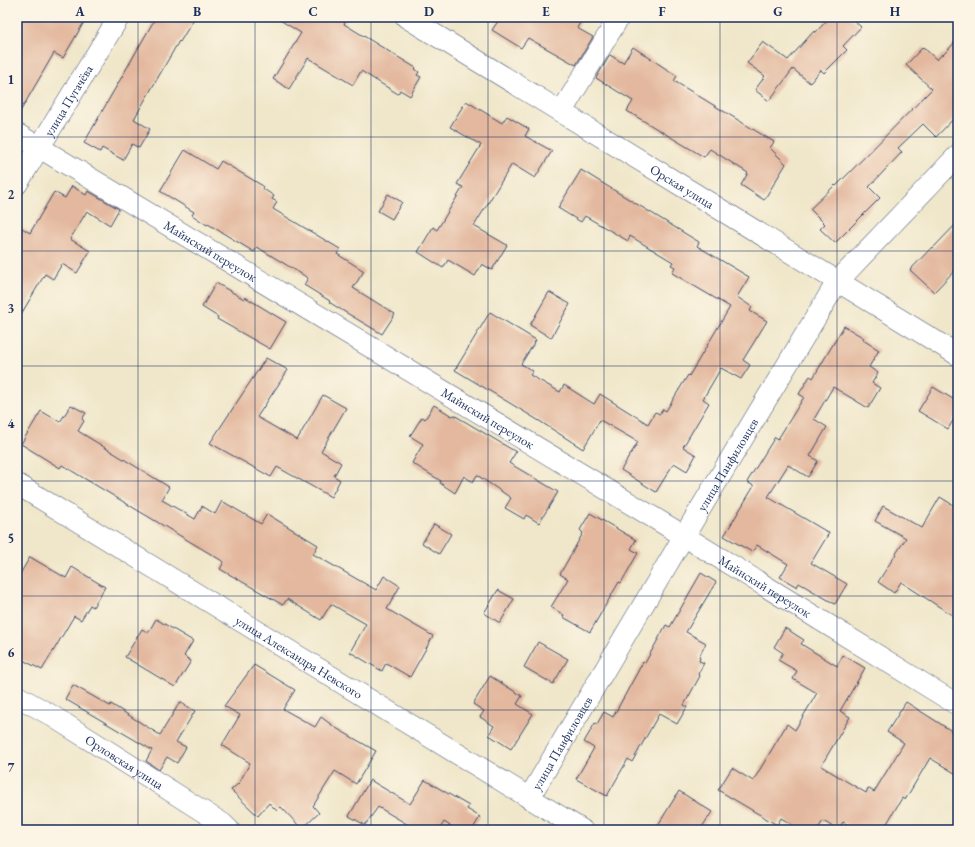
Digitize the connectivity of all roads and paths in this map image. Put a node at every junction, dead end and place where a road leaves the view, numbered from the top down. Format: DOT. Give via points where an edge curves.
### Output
graph roads {
  1 [pos="119,17"];
  2 [pos="406,17"];
  3 [pos="619,17"];
  4 [pos="562,112"];
  5 [pos="17,134"];
  6 [pos="39,148"];
  7 [pos="958,155"];
  8 [pos="17,184"];
  9 [pos="837,282"];
  10 [pos="958,355"];
  11 [pos="17,484"];
  12 [pos="684,536"];
  13 [pos="17,696"];
  14 [pos="958,705"];
  15 [pos="529,798"];
  16 [pos="229,830"];
  17 [pos="582,830"];
  1 -- 6 [label="street, улица Пугачёва"];
  2 -- 4 [label="street, Орская улица"];
  3 -- 4 [label="street"];
  4 -- 9 [label="street, Орская улица"];
  5 -- 6 [label="street, Майнский переулок"];
  6 -- 8 [label="street, улица Пугачёва"];
  6 -- 12 [label="street, Майнский переулок"];
  7 -- 9 [label="street, улица Панфиловцев"];
  9 -- 10 [label="street, Орская улица"];
  9 -- 12 [label="street, улица Панфиловцев"];
  11 -- 15 [label="street, улица Александра Невского"];
  12 -- 14 [label="street, Майнский переулок"];
  12 -- 15 [label="street, улица Панфиловцев"];
  13 -- 16 [label="street, Орловская улица"];
  15 -- 17 [label="street, улица Александра Невского"];
}
